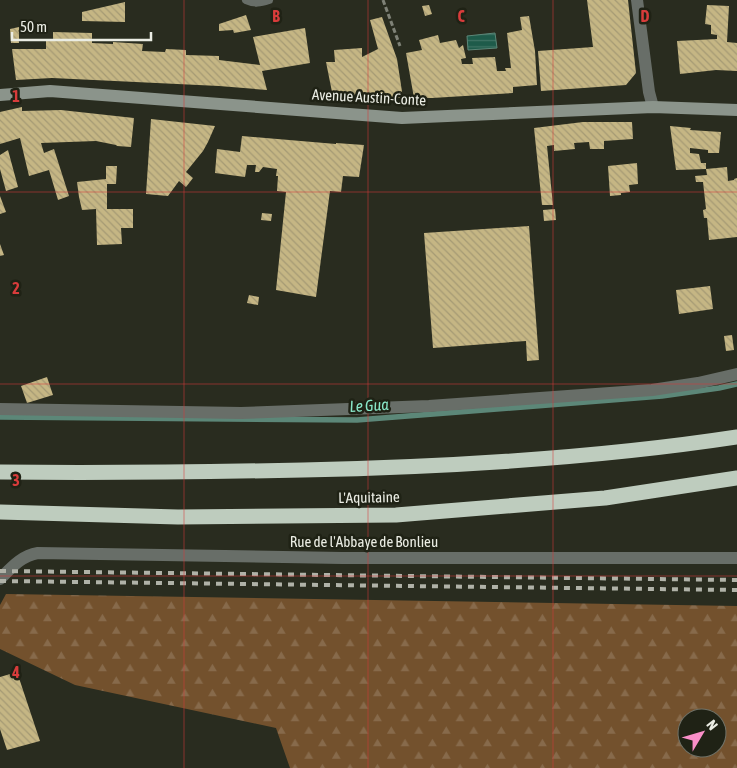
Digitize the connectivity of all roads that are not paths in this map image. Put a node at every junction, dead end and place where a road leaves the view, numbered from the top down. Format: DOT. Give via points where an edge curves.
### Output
graph roads {
  1 [pos="246,0"];
  2 [pos="269,0"];
  3 [pos="637,0"];
  4 [pos="0,95"];
  5 [pos="653,107"];
  6 [pos="737,110"];
  7 [pos="737,374"];
  8 [pos="0,409"];
  9 [pos="737,437"];
  10 [pos="0,472"];
  11 [pos="737,478"];
  12 [pos="0,512"];
  13 [pos="737,558"];
  14 [pos="0,579"];
  1 -- 2 [label="lane" via="260,3"];
  3 -- 5 [label="street"];
  4 -- 5 [label="main road, Avenue Austin-Conte" via="50,91 402,118"];
  5 -- 6 [label="main road, Avenue Austin-Conte"];
  7 -- 8 [label="street" via="652,390 429,406 241,413"];
  9 -- 10 [label="highway, L'Aquitaine" via="539,460 395,468 179,473"];
  11 -- 12 [label="highway, L'Aquitaine" via="605,498 396,515 178,517"];
  13 -- 14 [label="street, Rue de l'Abbaye de Bonlieu" via="38,554 24,558"];
}
